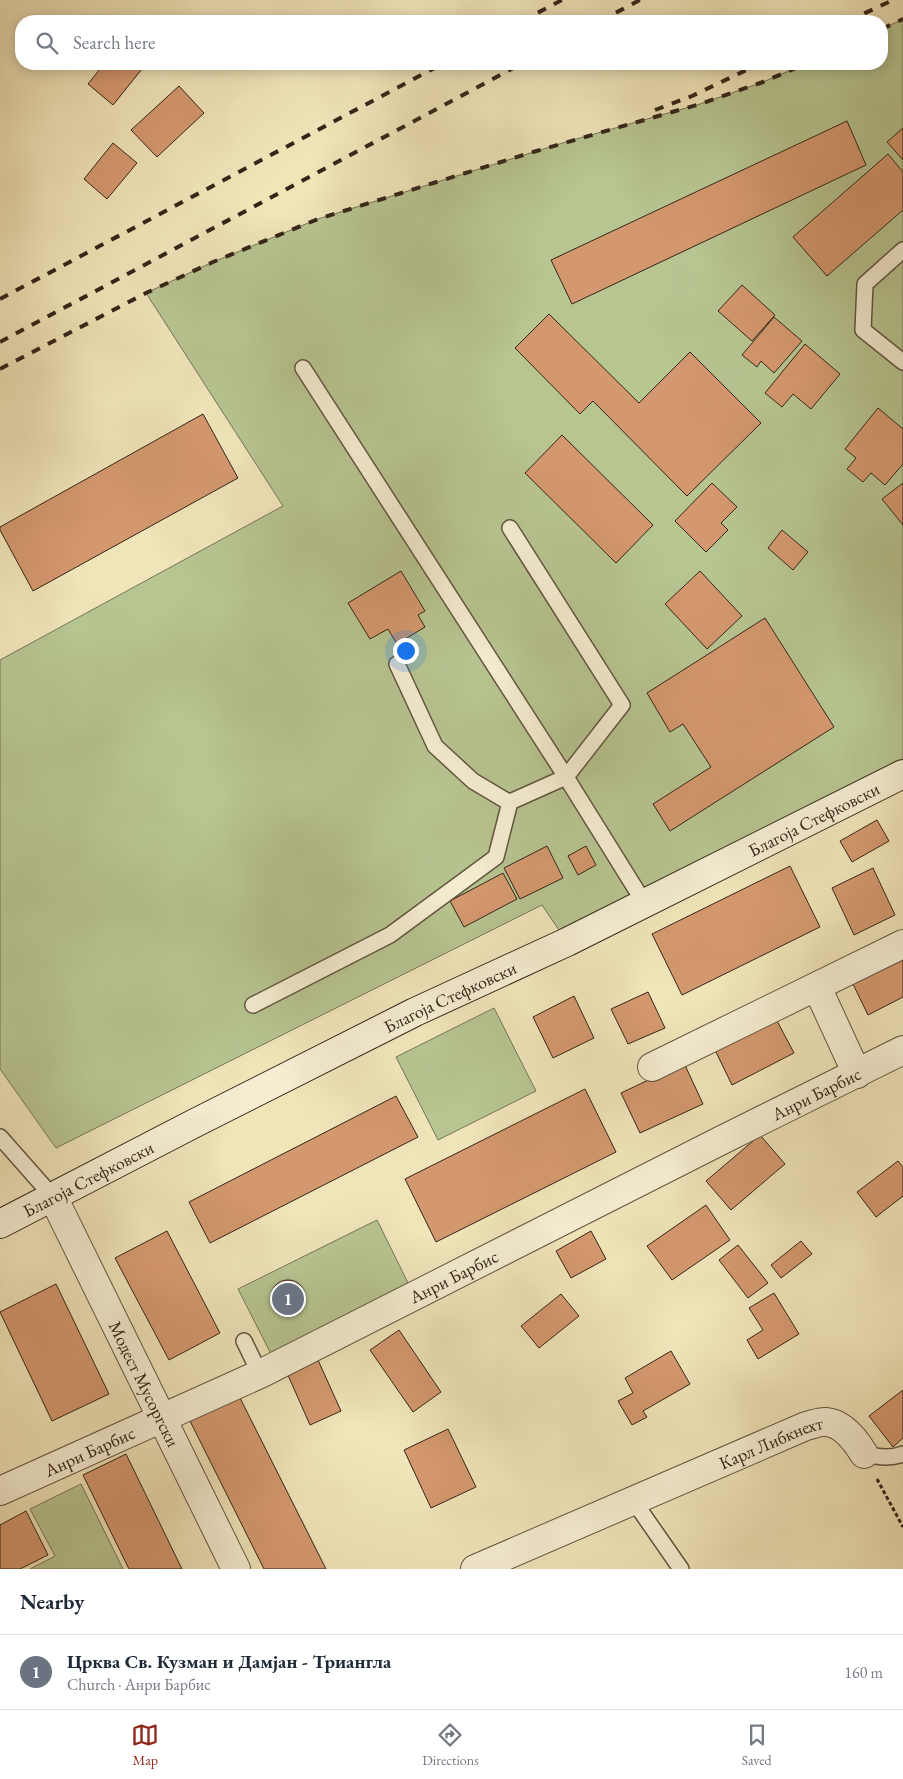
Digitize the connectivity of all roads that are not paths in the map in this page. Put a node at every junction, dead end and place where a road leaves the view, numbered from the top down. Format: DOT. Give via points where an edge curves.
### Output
graph roads {
  1 [pos="903,250"];
  2 [pos="903,362"];
  3 [pos="302,368"];
  4 [pos="510,528"];
  5 [pos="397,664"];
  6 [pos="903,774"];
  7 [pos="566,777"];
  8 [pos="510,803"];
  9 [pos="645,904"];
  10 [pos="903,944"];
  11 [pos="817,987"];
  12 [pos="253,1006"];
  13 [pos="903,1050"];
  14 [pos="652,1068"];
  15 [pos="857,1074"];
  16 [pos="0,1137"];
  17 [pos="53,1197"];
  18 [pos="0,1224"];
  19 [pos="244,1341"];
  20 [pos="260,1374"];
  21 [pos="162,1418"];
  22 [pos="864,1454"];
  23 [pos="903,1454"];
  24 [pos="0,1491"];
  25 [pos="633,1500"];
  26 [pos="236,1569"];
  27 [pos="475,1569"];
  28 [pos="681,1569"];
  1 -- 2 [label="lane" via="865,284 862,330"];
  3 -- 7 [label="lane"];
  4 -- 7 [label="lane" via="622,705"];
  5 -- 8 [label="lane" via="435,746 474,782"];
  6 -- 9 [label="street, Благоја Стефковски"];
  7 -- 8 [label="lane"];
  7 -- 9 [label="lane"];
  8 -- 12 [label="lane" via="496,857 390,935"];
  9 -- 17 [label="street, Благоја Стефковски" via="415,1012"];
  10 -- 11 [label="street"];
  11 -- 14 [label="street"];
  11 -- 15 [label="street"];
  13 -- 15 [label="street, Анри Барбис"];
  15 -- 20 [label="street, Анри Барбис" via="430,1281"];
  16 -- 17 [label="lane"];
  17 -- 18 [label="street, Благоја Стефковски"];
  17 -- 21 [label="street, Модест Мусоргски"];
  19 -- 20 [label="lane"];
  20 -- 21 [label="street, Анри Барбис"];
  21 -- 24 [label="street, Анри Барбис"];
  21 -- 26 [label="street, Модест Мусоргски"];
  22 -- 23 [label="lane" via="877,1457"];
  22 -- 25 [label="street, Карл Либкнехт" via="843,1429 826,1422 806,1426"];
  25 -- 27 [label="street, Карл Либкнехт"];
  25 -- 28 [label="lane"];
}
